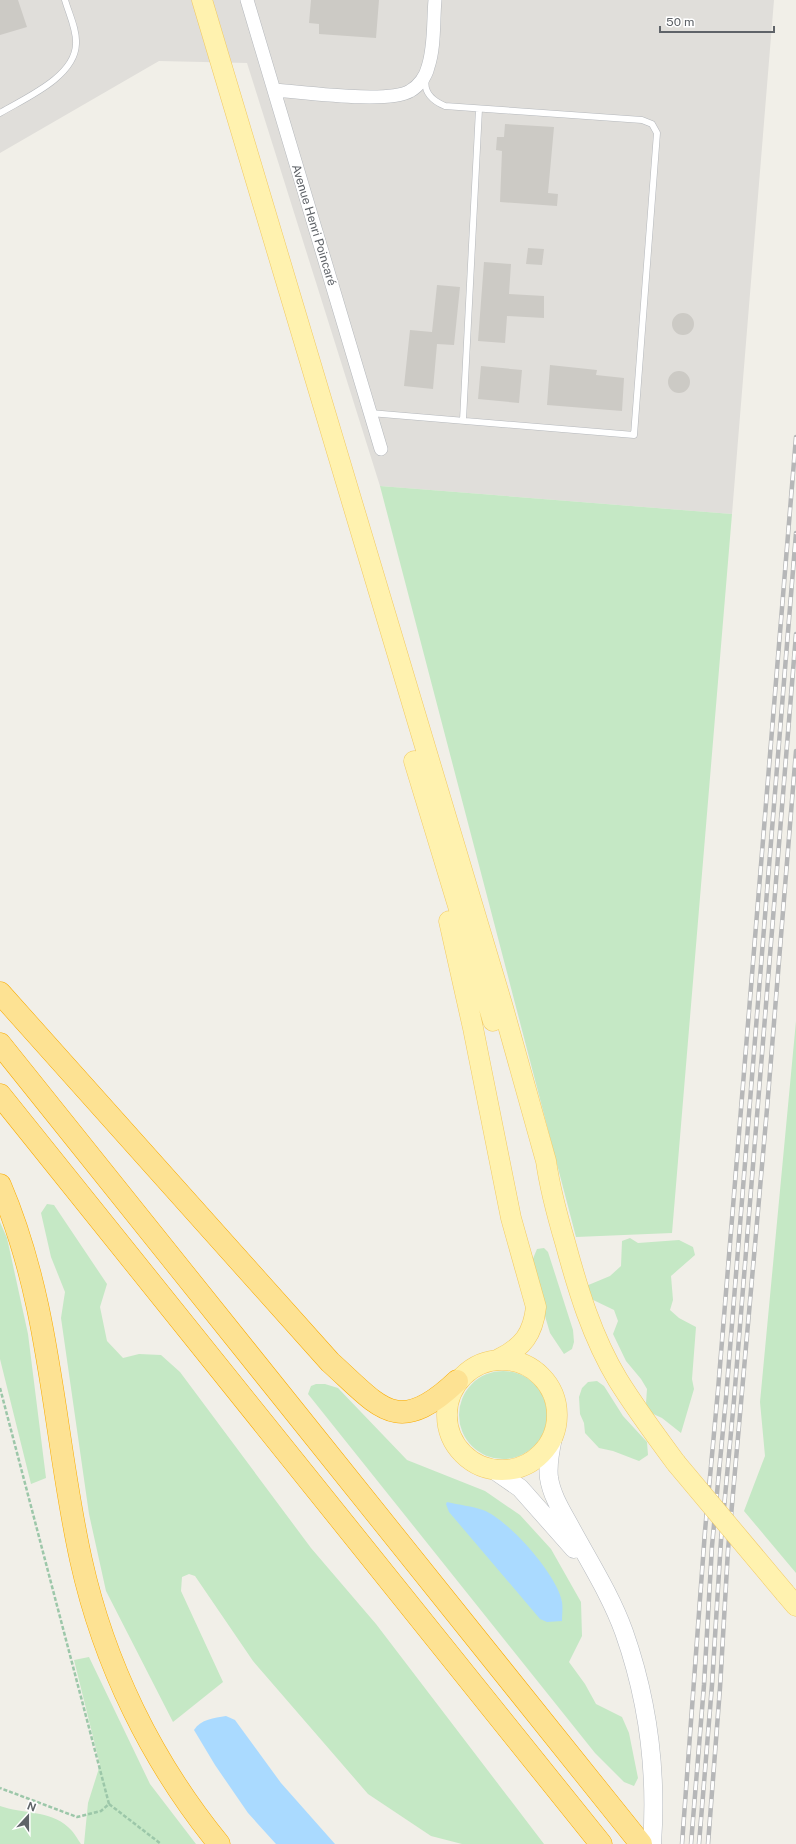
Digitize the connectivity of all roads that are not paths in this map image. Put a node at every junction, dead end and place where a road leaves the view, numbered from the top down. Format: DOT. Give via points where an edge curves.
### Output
graph roads {
  1 [pos="65,0"];
  2 [pos="188,0"];
  3 [pos="202,0"];
  4 [pos="247,0"];
  5 [pos="435,0"];
  6 [pos="428,67"];
  7 [pos="274,90"];
  8 [pos="479,109"];
  9 [pos="0,113"];
  10 [pos="370,412"];
  11 [pos="463,420"];
  12 [pos="381,449"];
  13 [pos="453,892"];
  14 [pos="0,993"];
  15 [pos="0,1044"];
  16 [pos="0,1095"];
  17 [pos="0,1185"];
  18 [pos="550,1187"];
  19 [pos="499,1359"];
  20 [pos="457,1381"];
  21 [pos="554,1433"];
  22 [pos="494,1470"];
  23 [pos="595,1572"];
  24 [pos="790,1600"];
  25 [pos="643,1841"];
  26 [pos="218,1844"];
  27 [pos="601,1844"];
  1 -- 9 [label="lane" via="76,45 70,66 60,76"];
  2 -- 13 [label="main road"];
  3 -- 18 [label="main road" via="502,1004 546,1161"];
  4 -- 7 [label="street, Avenue Henri Poincaré"];
  5 -- 6 [label="street"];
  6 -- 7 [label="street" via="422,80 411,91 396,96"];
  6 -- 8 [label="lane" via="425,83 428,93 436,102 445,106"];
  7 -- 10 [label="street, Avenue Henri Poincaré"];
  8 -- 11 [label="lane"];
  8 -- 11 [label="lane" via="642,120 652,124 657,133 634,434"];
  10 -- 11 [label="lane"];
  10 -- 12 [label="street, Avenue Henri Poincaré"];
  13 -- 18 [label="main road" via="537,1163"];
  13 -- 19 [label="main road" via="449,919 511,1218 536,1307 525,1340 516,1351"];
  14 -- 20 [label="highway" via="330,1362 372,1400 389,1410 404,1414 421,1409 440,1398"];
  15 -- 25 [label="highway"];
  16 -- 27 [label="highway"];
  17 -- 26 [label="highway" via="16,1222 33,1283 47,1348 71,1506 94,1614 114,1667 140,1723 172,1778"];
  18 -- 24 [label="main road, bridge" via="579,1294 594,1334 618,1379 644,1420 676,1462"];
  19 -- 20 [label="main road" via="482,1363"];
  19 -- 21 [label="main road" via="518,1361 535,1370 549,1383 558,1419"];
  20 -- 22 [label="main road" via="446,1413 448,1431 458,1448 472,1462"];
  21 -- 22 [label="main road" via="545,1451 531,1463 513,1470"];
  21 -- 23 [label="street" via="549,1476 554,1497"];
  22 -- 23 [label="street" via="520,1488"];
  23 -- 25 [label="street" via="624,1632 647,1722 653,1774"];
}
